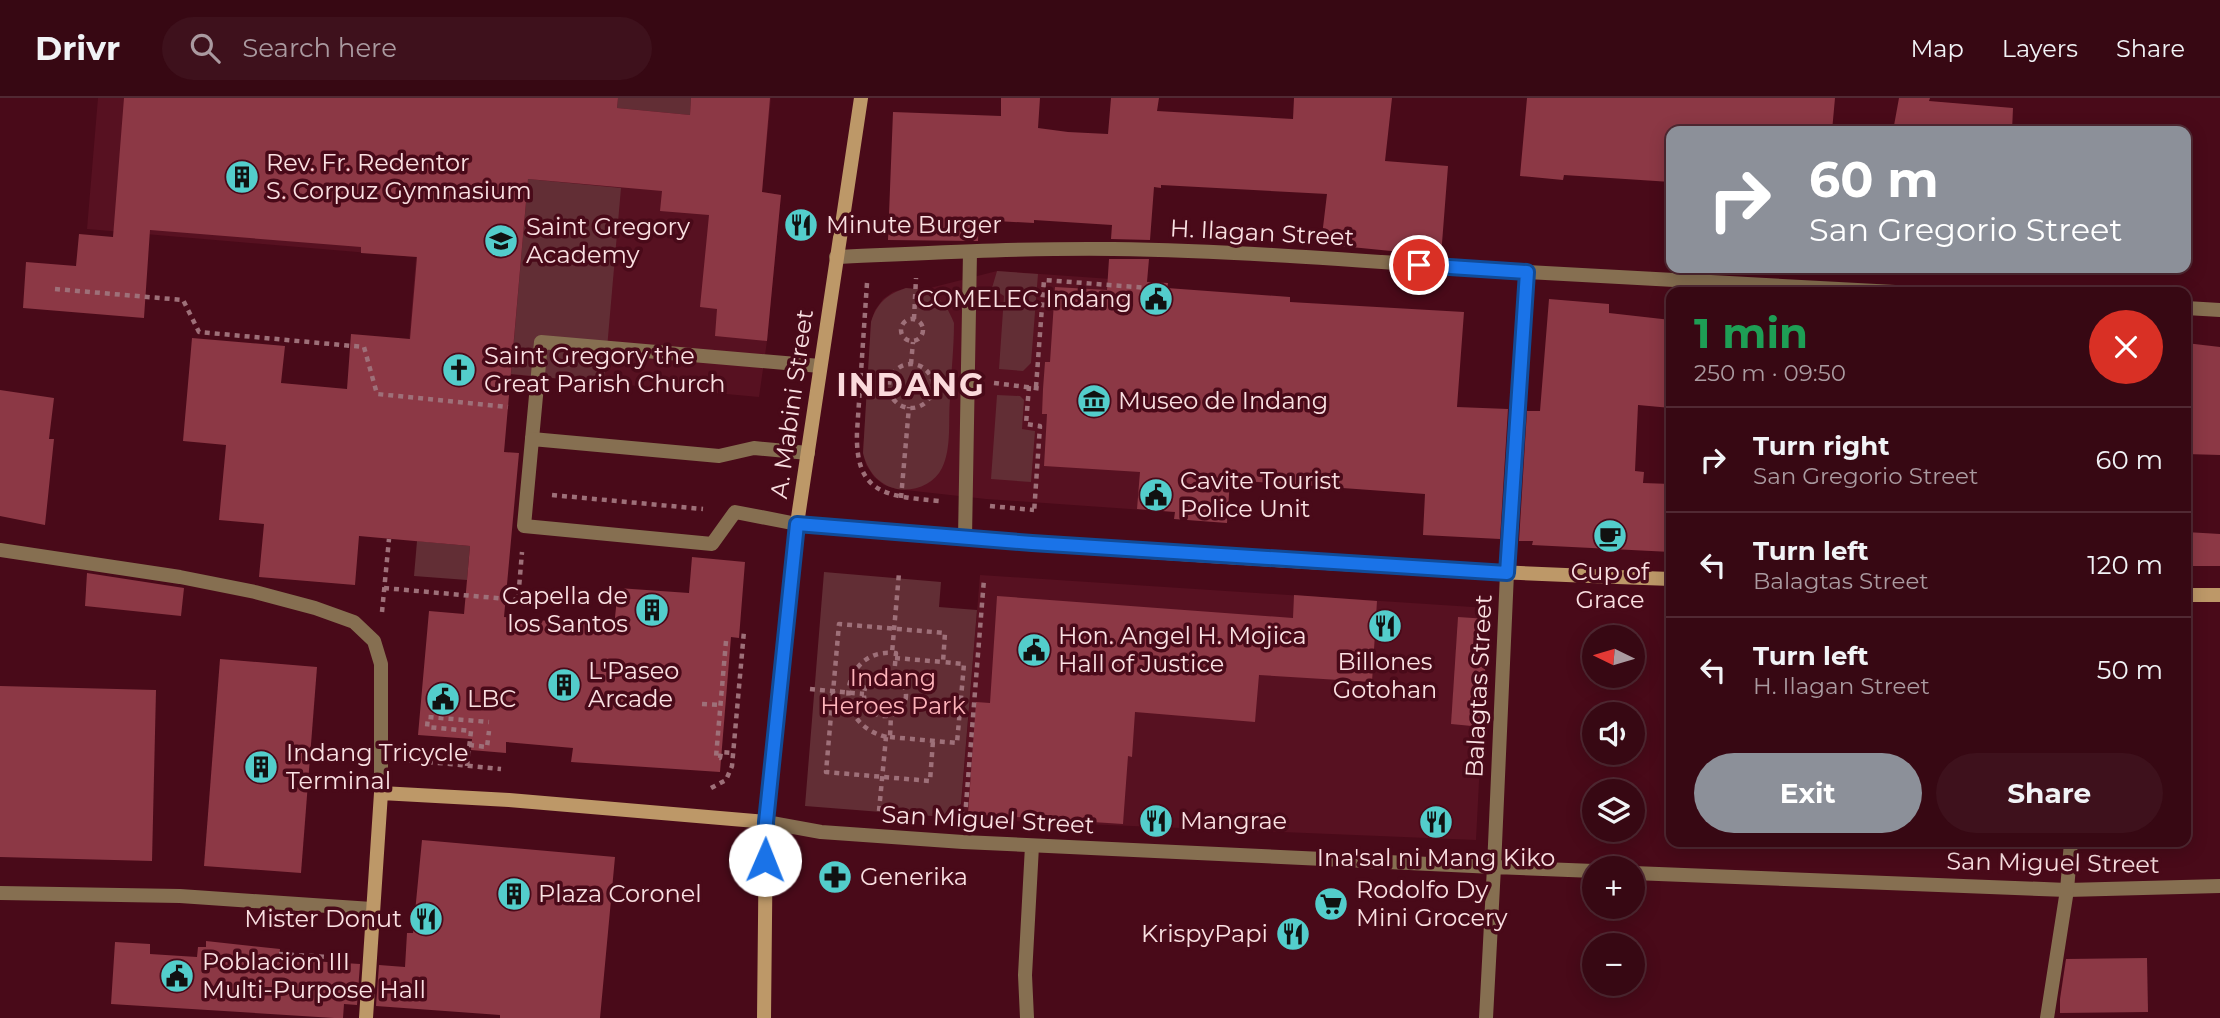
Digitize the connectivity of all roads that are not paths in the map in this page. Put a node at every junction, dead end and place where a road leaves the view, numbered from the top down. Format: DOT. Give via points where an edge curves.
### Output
graph roads {
  1 [pos="861,98"];
  2 [pos="970,251"];
  3 [pos="836,257"];
  4 [pos="1527,272"];
  5 [pos="1803,287"];
  6 [pos="2191,308"];
  7 [pos="2220,310"];
  8 [pos="820,366"];
  9 [pos="532,439"];
  10 [pos="808,453"];
  11 [pos="797,524"];
  12 [pos="965,538"];
  13 [pos="0,550"];
  14 [pos="1507,573"];
  15 [pos="1666,579"];
  16 [pos="2191,595"];
  17 [pos="2220,595"];
  18 [pos="381,793"];
  19 [pos="766,822"];
  20 [pos="1032,846"];
  21 [pos="2071,847"];
  22 [pos="1494,867"];
  23 [pos="1582,871"];
  24 [pos="1645,873"];
  25 [pos="2220,886"];
  26 [pos="2067,890"];
  27 [pos="0,893"];
  28 [pos="372,909"];
  29 [pos="366,1018"];
  30 [pos="764,1018"];
  31 [pos="1027,1018"];
  32 [pos="1486,1018"];
  33 [pos="2047,1018"];
  1 -- 3 [label="main road, A. Mabini Street"];
  2 -- 3 [label="street, H. Ilagan Street"];
  2 -- 4 [label="street, H. Ilagan Street" via="1205,252"];
  2 -- 12 [label="street"];
  3 -- 8 [label="main road, A. Mabini Street"];
  4 -- 5 [label="street, H. Ilagan Street"];
  4 -- 14 [label="street, Balagtas Street"];
  6 -- 7 [label="street"];
  8 -- 9 [label="street" via="541,342"];
  8 -- 10 [label="main road, A. Mabini Street"];
  9 -- 10 [label="street" via="719,456 754,448"];
  9 -- 11 [label="street" via="524,526 712,544 735,512"];
  10 -- 11 [label="main road, A. Mabini Street"];
  11 -- 12 [label="main road"];
  11 -- 19 [label="main road, A. Mabini Street"];
  12 -- 14 [label="main road"];
  13 -- 18 [label="street" via="256,592 354,621 373,641 381,664"];
  14 -- 15 [label="main road"];
  14 -- 22 [label="street, Balagtas Street"];
  16 -- 17 [label="main road"];
  18 -- 19 [label="main road, San Miguel Street"];
  18 -- 28 [label="main road"];
  19 -- 20 [label="street, San Miguel Street" via="821,832"];
  19 -- 30 [label="main road, A. Mabini Street"];
  20 -- 22 [label="street, San Miguel Street"];
  20 -- 31 [label="street"];
  21 -- 26 [label="street"];
  22 -- 23 [label="street, San Miguel Street"];
  22 -- 32 [label="street, Balagtas Street"];
  24 -- 26 [label="street, San Miguel Street"];
  25 -- 26 [label="street, San Miguel Street"];
  26 -- 33 [label="street"];
  27 -- 28 [label="street" via="180,896"];
  28 -- 29 [label="main road"];
}
